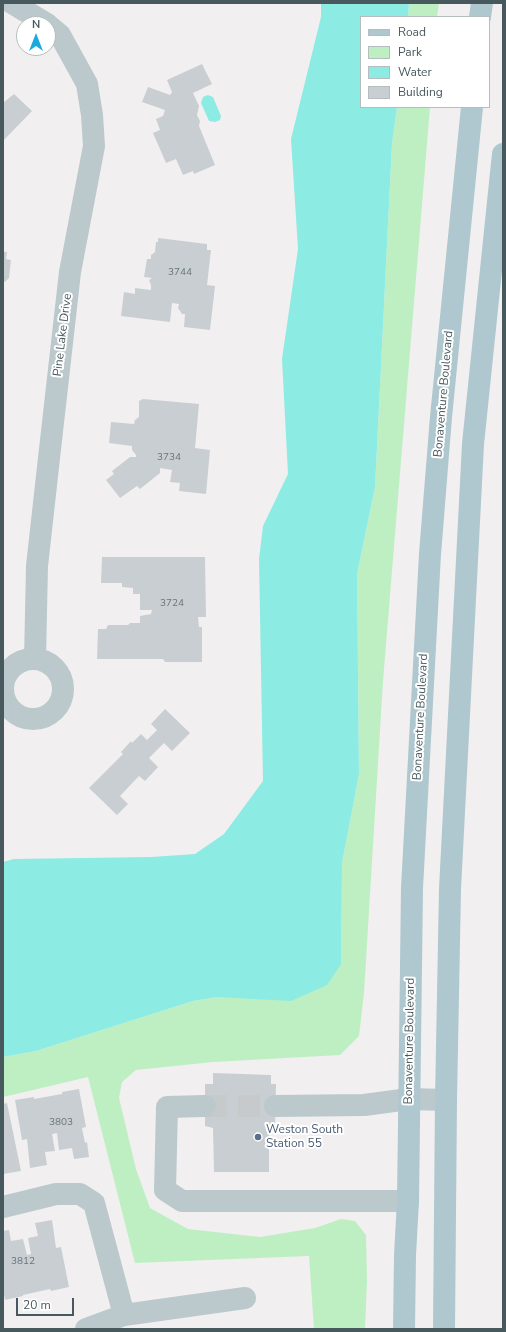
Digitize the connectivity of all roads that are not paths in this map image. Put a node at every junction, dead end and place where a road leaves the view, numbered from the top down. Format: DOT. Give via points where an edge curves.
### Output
graph roads {
  1 [pos="12,3"];
  2 [pos="482,3"];
  3 [pos="34,16"];
  4 [pos="480,16"];
  5 [pos="56,31"];
  6 [pos="472,108"];
  7 [pos="503,154"];
  8 [pos="35,659"];
  9 [pos="409,1099"];
  10 [pos="446,1100"];
  11 [pos="205,1106"];
  12 [pos="275,1106"];
  13 [pos="408,1202"];
  14 [pos="3,1207"];
  15 [pos="244,1298"];
  16 [pos="124,1315"];
  17 [pos="86,1329"];
  18 [pos="404,1329"];
  19 [pos="444,1329"];
  1 -- 3 [label="street, Pine Lake Drive"];
  2 -- 4 [label="main road"];
  5 -- 8 [label="street, Pine Lake Drive" via="87,84 94,146 70,272 36,566"];
  6 -- 9 [label="main road, Bonaventure Boulevard" via="430,554 412,888"];
  7 -- 10 [label="main road" via="473,444 450,889"];
  9 -- 10 [label="street"];
  9 -- 12 [label="street" via="364,1105"];
  9 -- 13 [label="main road, Bonaventure Boulevard"];
  10 -- 19 [label="main road"];
  11 -- 13 [label="street" via="167,1107 165,1190 182,1202"];
  13 -- 18 [label="main road, Bonaventure Boulevard"];
  14 -- 16 [label="street" via="56,1194 80,1194 94,1203"];
  15 -- 16 [label="street"];
  16 -- 17 [label="street"];
}
